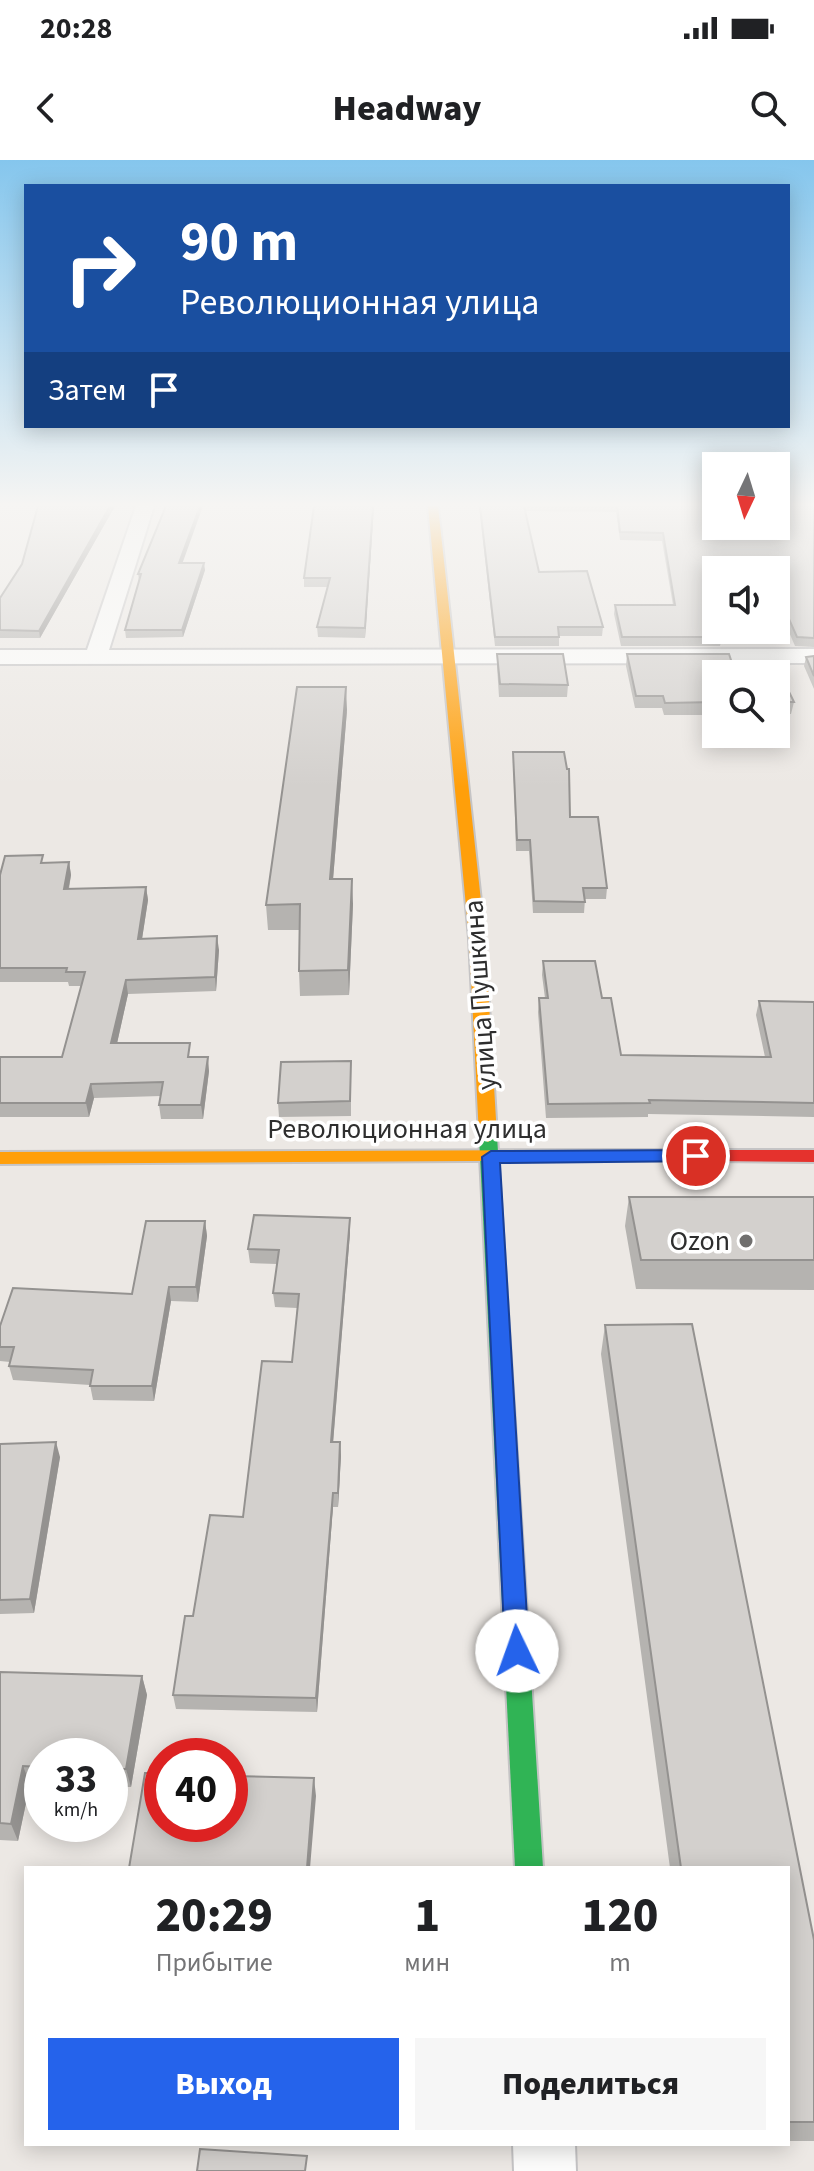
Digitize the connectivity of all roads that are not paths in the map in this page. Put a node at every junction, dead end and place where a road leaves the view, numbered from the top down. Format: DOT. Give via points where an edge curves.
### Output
graph roads {
  1 [pos="114,600"];
  2 [pos="444,600"];
  3 [pos="96,656"];
  4 [pos="814,656"];
  5 [pos="0,657"];
  6 [pos="451,657"];
  7 [pos="814,1156"];
  8 [pos="491,1157"];
  9 [pos="0,1158"];
  10 [pos="529,1866"];
  11 [pos="544,2146"];
  12 [pos="545,2171"];
  1 -- 3 [label="street"];
  2 -- 6 [label="street, улица Пушкина"];
  3 -- 5 [label="street"];
  3 -- 6 [label="street"];
  4 -- 6 [label="street"];
  6 -- 8 [label="street, улица Пушкина"];
  7 -- 8 [label="street, Революционная улица"];
  8 -- 9 [label="street, Революционная улица"];
  8 -- 10 [label="street, улица Пушкина"];
  11 -- 12 [label="street"];
}
